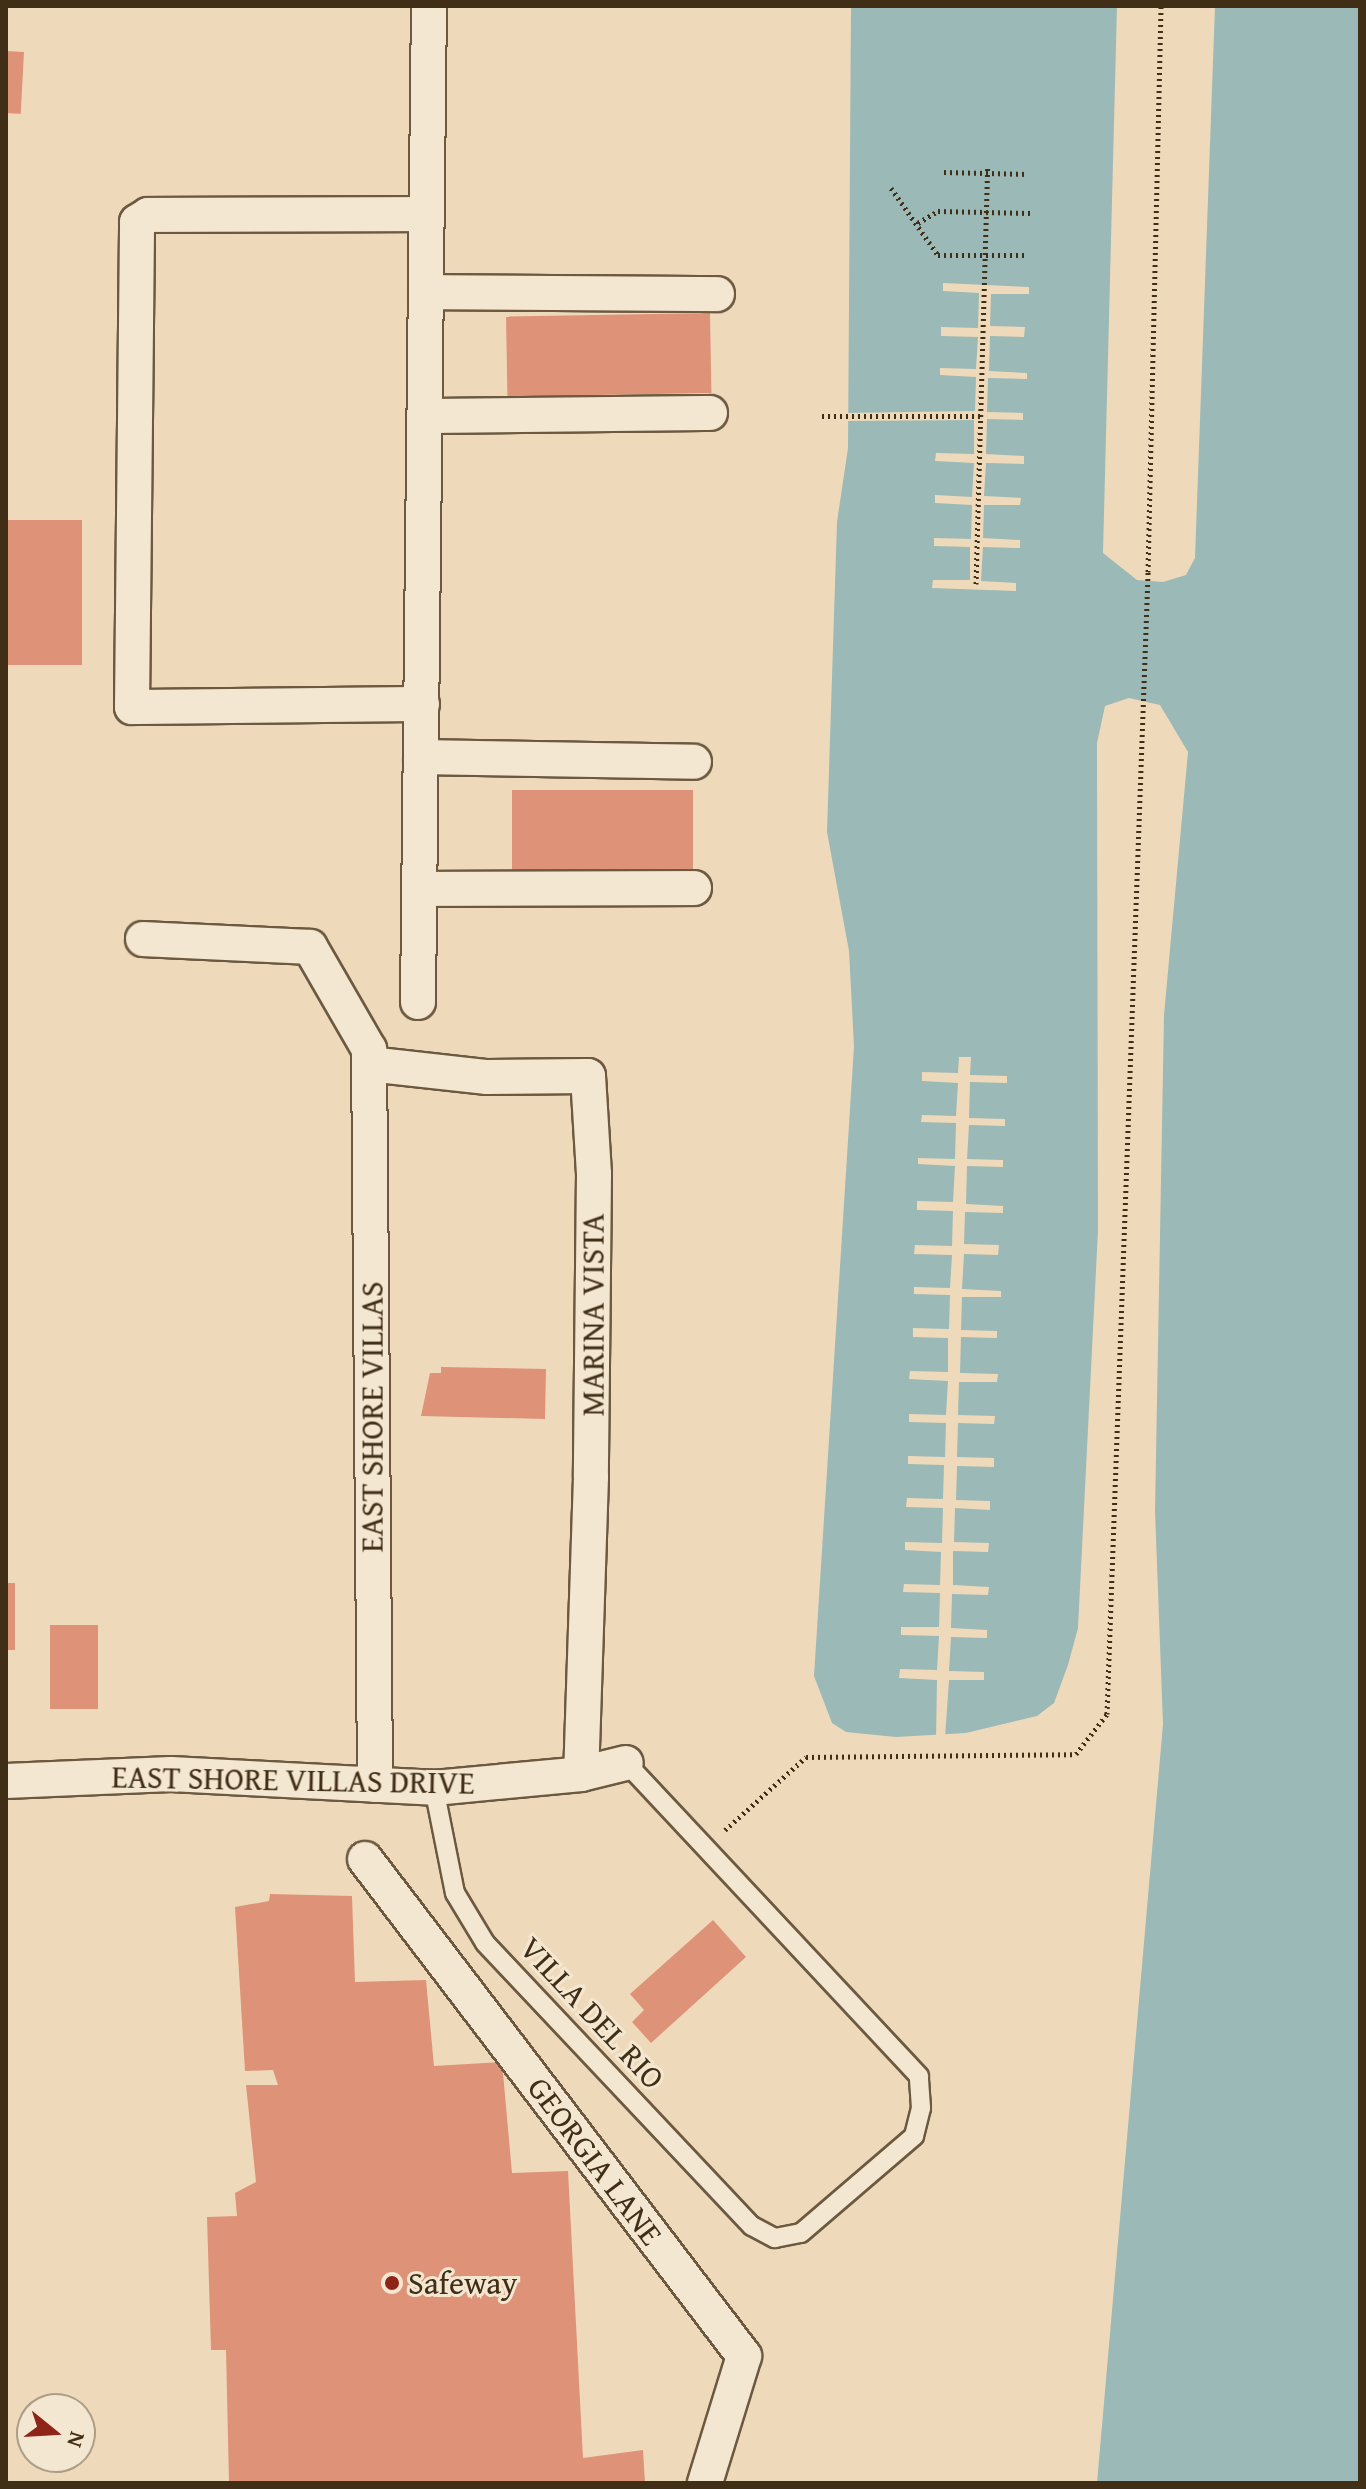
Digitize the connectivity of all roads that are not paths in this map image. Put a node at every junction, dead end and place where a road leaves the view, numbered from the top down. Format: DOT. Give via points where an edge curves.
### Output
graph roads {
  1 [pos="429,6"];
  2 [pos="427,214"];
  3 [pos="426,292"];
  4 [pos="717,294"];
  5 [pos="710,413"];
  6 [pos="425,416"];
  7 [pos="422,704"];
  8 [pos="421,757"];
  9 [pos="694,762"];
  10 [pos="694,888"];
  11 [pos="419,889"];
  12 [pos="143,939"];
  13 [pos="418,1002"];
  14 [pos="369,1057"];
  15 [pos="626,1763"];
  16 [pos="581,1774"];
  17 [pos="6,1781"];
  18 [pos="375,1785"];
  19 [pos="434,1788"];
  20 [pos="365,1859"];
  21 [pos="705,2483"];
  1 -- 2 [label="street"];
  2 -- 3 [label="street"];
  2 -- 7 [label="street" via="148,215 137,222 132,707"];
  3 -- 4 [label="street"];
  3 -- 6 [label="street"];
  5 -- 6 [label="street"];
  6 -- 7 [label="street"];
  7 -- 8 [label="street"];
  8 -- 9 [label="street"];
  8 -- 11 [label="street"];
  10 -- 11 [label="street"];
  11 -- 13 [label="street"];
  12 -- 14 [label="street" via="310,947"];
  14 -- 16 [label="street, MARINA VISTA" via="487,1077 588,1076 594,1174 592,1445"];
  14 -- 18 [label="street, EAST SHORE VILLAS"];
  15 -- 16 [label="street, EAST SHORE VILLAS DRIVE"];
  15 -- 19 [label="lane, VILLA DEL RIO" via="919,2076 921,2108 914,2136 801,2233 775,2238 752,2226 485,1943 455,1893"];
  16 -- 19 [label="street, EAST SHORE VILLAS DRIVE"];
  17 -- 18 [label="street, EAST SHORE VILLAS DRIVE" via="171,1774"];
  18 -- 19 [label="street, EAST SHORE VILLAS DRIVE"];
  20 -- 21 [label="street, GEORGIA LANE" via="744,2356"];
}
